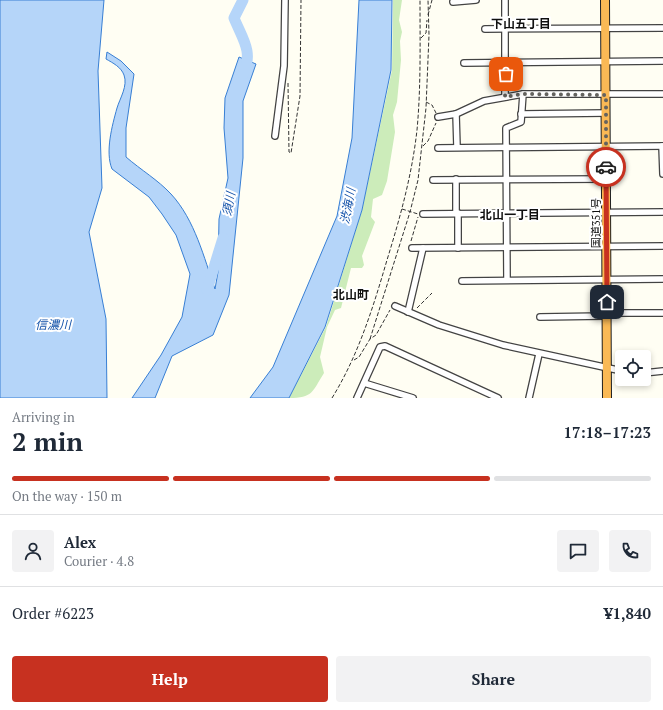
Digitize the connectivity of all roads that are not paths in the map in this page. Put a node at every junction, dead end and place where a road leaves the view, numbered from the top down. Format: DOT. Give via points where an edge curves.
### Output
graph roads {
  1 [pos="285,0"];
  2 [pos="476,0"];
  3 [pos="505,0"];
  4 [pos="606,0"];
  5 [pos="453,2"];
  6 [pos="606,28"];
  7 [pos="663,28"];
  8 [pos="485,29"];
  9 [pos="506,29"];
  10 [pos="605,61"];
  11 [pos="663,61"];
  12 [pos="464,63"];
  13 [pos="506,63"];
  14 [pos="523,94"];
  15 [pos="663,94"];
  16 [pos="606,95"];
  17 [pos="505,97"];
  18 [pos="606,113"];
  19 [pos="456,114"];
  20 [pos="522,114"];
  21 [pos="438,117"];
  22 [pos="275,136"];
  23 [pos="606,145"];
  24 [pos="506,146"];
  25 [pos="662,146"];
  26 [pos="457,147"];
  27 [pos="438,148"];
  28 [pos="663,174"];
  29 [pos="506,179"];
  30 [pos="606,179"];
  31 [pos="433,180"];
  32 [pos="456,180"];
  33 [pos="663,212"];
  34 [pos="457,213"];
  35 [pos="606,213"];
  36 [pos="421,214"];
  37 [pos="507,214"];
  38 [pos="663,246"];
  39 [pos="507,247"];
  40 [pos="607,247"];
  41 [pos="412,248"];
  42 [pos="423,248"];
  43 [pos="458,248"];
  44 [pos="607,279"];
  45 [pos="663,279"];
  46 [pos="507,280"];
  47 [pos="462,281"];
  48 [pos="395,306"];
  49 [pos="411,312"];
  50 [pos="663,313"];
  51 [pos="607,314"];
  52 [pos="540,317"];
  53 [pos="539,354"];
  54 [pos="607,368"];
  55 [pos="615,370"];
  56 [pos="663,371"];
  57 [pos="651,372"];
  58 [pos="364,382"];
  59 [pos="390,395"];
  60 [pos="357,398"];
  61 [pos="412,398"];
  62 [pos="498,398"];
  63 [pos="529,398"];
  64 [pos="606,398"];
  1 -- 22 [label="street" via="284,66"];
  2 -- 5 [label="street"];
  3 -- 9 [label="street"];
  4 -- 6 [label="highway, 国道351号"];
  6 -- 7 [label="street"];
  6 -- 9 [label="street"];
  6 -- 10 [label="highway, 国道351号"];
  8 -- 9 [label="street"];
  9 -- 13 [label="street"];
  10 -- 11 [label="street"];
  10 -- 13 [label="street"];
  10 -- 16 [label="highway, 国道351号"];
  12 -- 13 [label="street"];
  13 -- 17 [label="street"];
  14 -- 16 [label="street"];
  14 -- 17 [label="street"];
  14 -- 20 [label="street"];
  15 -- 16 [label="street"];
  16 -- 18 [label="highway, 国道351号"];
  17 -- 19 [label="street" via="480,102"];
  18 -- 20 [label="street"];
  18 -- 23 [label="highway, 国道351号"];
  19 -- 21 [label="street"];
  19 -- 26 [label="street"];
  20 -- 24 [label="street" via="521,122 506,128"];
  23 -- 24 [label="street"];
  23 -- 25 [label="street"];
  23 -- 30 [label="highway, 国道351号"];
  24 -- 26 [label="street"];
  24 -- 29 [label="street"];
  25 -- 28 [label="street"];
  26 -- 27 [label="street"];
  29 -- 30 [label="street"];
  29 -- 32 [label="street"];
  29 -- 37 [label="street"];
  30 -- 35 [label="highway, 国道351号"];
  31 -- 32 [label="street"];
  32 -- 34 [label="street"];
  33 -- 35 [label="street"];
  34 -- 36 [label="street"];
  34 -- 37 [label="street"];
  34 -- 43 [label="street"];
  35 -- 37 [label="street"];
  35 -- 40 [label="highway, 国道351号"];
  37 -- 39 [label="street"];
  38 -- 40 [label="street"];
  39 -- 40 [label="street"];
  39 -- 43 [label="street"];
  39 -- 46 [label="street"];
  40 -- 44 [label="highway, 国道351号"];
  41 -- 42 [label="street"];
  42 -- 43 [label="street"];
  42 -- 49 [label="street"];
  44 -- 45 [label="street"];
  44 -- 46 [label="street"];
  44 -- 51 [label="highway, 国道351号"];
  46 -- 47 [label="street"];
  48 -- 49 [label="street"];
  49 -- 53 [label="street" via="439,325"];
  50 -- 51 [label="street"];
  51 -- 52 [label="street"];
  51 -- 54 [label="highway, 国道351号"];
  53 -- 54 [label="street"];
  53 -- 63 [label="street"];
  54 -- 55 [label="street"];
  54 -- 64 [label="highway, 国道351号"];
  56 -- 57 [label="street"];
  58 -- 59 [label="street"];
  58 -- 60 [label="street"];
  58 -- 62 [label="street" via="380,347 385,346"];
  59 -- 61 [label="street"];
}
